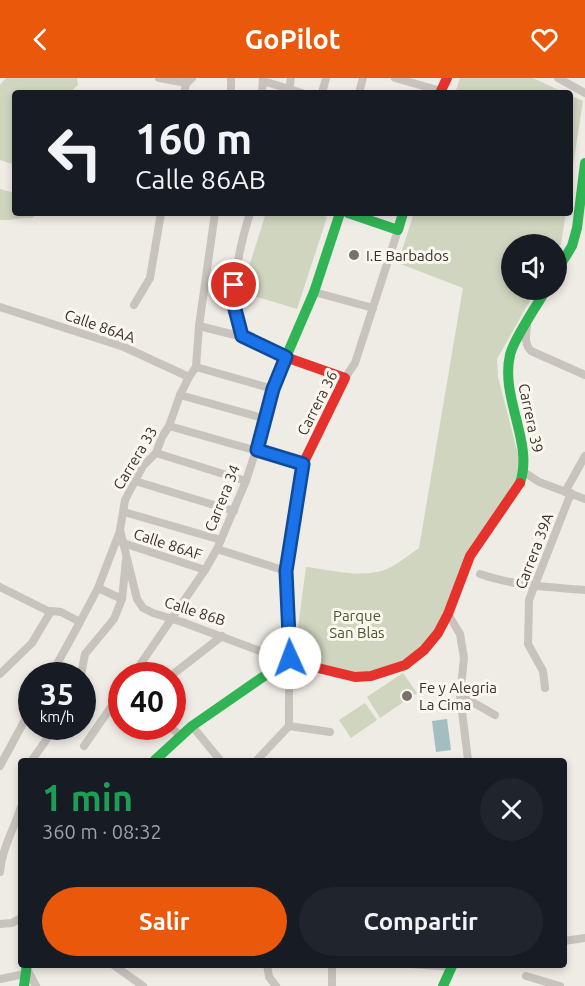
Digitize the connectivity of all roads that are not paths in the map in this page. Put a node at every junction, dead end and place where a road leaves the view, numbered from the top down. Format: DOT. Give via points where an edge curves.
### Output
graph roads {
  1 [pos="159,78"];
  2 [pos="291,78"];
  3 [pos="395,78"];
  4 [pos="558,78"];
  5 [pos="189,80"];
  6 [pos="263,80"];
  7 [pos="288,89"];
  8 [pos="292,90"];
  9 [pos="434,90"];
  10 [pos="585,93"];
  11 [pos="585,163"];
  12 [pos="161,216"];
  13 [pos="215,216"];
  14 [pos="249,216"];
  15 [pos="339,216"];
  16 [pos="357,216"];
  17 [pos="402,216"];
  18 [pos="398,230"];
  19 [pos="567,254"];
  20 [pos="314,292"];
  21 [pos="540,300"];
  22 [pos="134,305"];
  23 [pos="0,307"];
  24 [pos="374,308"];
  25 [pos="528,320"];
  26 [pos="200,326"];
  27 [pos="242,336"];
  28 [pos="286,357"];
  29 [pos="196,367"];
  30 [pos="585,375"];
  31 [pos="189,377"];
  32 [pos="345,378"];
  33 [pos="273,389"];
  34 [pos="180,395"];
  35 [pos="266,419"];
  36 [pos="169,426"];
  37 [pos="257,450"];
  38 [pos="156,453"];
  39 [pos="585,456"];
  40 [pos="303,464"];
  41 [pos="524,472"];
  42 [pos="135,481"];
  43 [pos="246,481"];
  44 [pos="568,493"];
  45 [pos="585,499"];
  46 [pos="234,511"];
  47 [pos="124,512"];
  48 [pos="120,530"];
  49 [pos="221,540"];
  50 [pos="123,543"];
  51 [pos="217,549"];
  52 [pos="127,558"];
  53 [pos="205,570"];
  54 [pos="286,571"];
  55 [pos="480,574"];
  56 [pos="534,585"];
  57 [pos="0,587"];
  58 [pos="98,588"];
  59 [pos="585,590"];
  60 [pos="122,599"];
  61 [pos="50,612"];
  62 [pos="448,614"];
  63 [pos="171,618"];
  64 [pos="80,622"];
  65 [pos="222,636"];
  66 [pos="288,661"];
  67 [pos="58,662"];
  68 [pos="83,662"];
  69 [pos="142,662"];
  70 [pos="186,664"];
  71 [pos="405,665"];
  72 [pos="0,674"];
  73 [pos="545,688"];
  74 [pos="460,695"];
  75 [pos="108,712"];
  76 [pos="495,715"];
  77 [pos="192,726"];
  78 [pos="289,726"];
  79 [pos="186,730"];
  80 [pos="18,732"];
  81 [pos="330,732"];
  82 [pos="46,740"];
  83 [pos="175,740"];
  84 [pos="84,746"];
  85 [pos="33,758"];
  86 [pos="157,758"];
  87 [pos="218,758"];
  88 [pos="259,758"];
  89 [pos="468,758"];
  90 [pos="0,765"];
  91 [pos="18,817"];
  92 [pos="0,872"];
  93 [pos="18,920"];
  94 [pos="0,924"];
  95 [pos="585,938"];
  96 [pos="567,941"];
  97 [pos="26,968"];
  98 [pos="118,968"];
  99 [pos="268,968"];
  100 [pos="332,968"];
  101 [pos="451,968"];
  102 [pos="526,976"];
  103 [pos="0,979"];
  104 [pos="274,985"];
  105 [pos="24,986"];
  106 [pos="36,986"];
  107 [pos="143,986"];
  108 [pos="332,986"];
  109 [pos="443,986"];
  110 [pos="560,986"];
  1 -- 5 [label="street"];
  2 -- 7 [label="street"];
  3 -- 9 [label="street"];
  4 -- 10 [label="street"];
  6 -- 7 [label="street"];
  7 -- 8 [label="street"];
  11 -- 19 [label="main road" via="577,228"];
  12 -- 22 [label="street" via="150,278"];
  13 -- 26 [label="street, Carrera 33"];
  14 -- 27 [label="street" via="234,285"];
  15 -- 20 [label="main road, Carrera 34"];
  16 -- 18 [label="main road"];
  17 -- 18 [label="main road, Carrera 36"];
  18 -- 24 [label="street, Carrera 36"];
  20 -- 24 [label="street"];
  20 -- 28 [label="main road, Carrera 34"];
  21 -- 25 [label="main road, Carrera 39"];
  23 -- 31 [label="street, Calle 86AA" via="124,347"];
  24 -- 32 [label="street, Carrera 36" via="355,363"];
  25 -- 30 [label="street" via="526,342 531,351"];
  25 -- 41 [label="main road, Carrera 39" via="510,352 507,372"];
  26 -- 27 [label="street"];
  26 -- 29 [label="street, Carrera 33"];
  27 -- 28 [label="street"];
  28 -- 32 [label="main road"];
  28 -- 33 [label="street, Carrera 34"];
  29 -- 31 [label="street, Carrera 33"];
  29 -- 33 [label="street"];
  31 -- 34 [label="street, Carrera 33"];
  32 -- 40 [label="main road, Carrera 36"];
  33 -- 35 [label="street, Carrera 34"];
  34 -- 35 [label="street"];
  34 -- 36 [label="street, Carrera 33"];
  35 -- 37 [label="street, Carrera 34"];
  36 -- 37 [label="street"];
  36 -- 38 [label="street, Carrera 33"];
  37 -- 40 [label="street"];
  37 -- 43 [label="street, Carrera 34"];
  38 -- 42 [label="street, Carrera 33"];
  38 -- 43 [label="street"];
  39 -- 44 [label="street, Carrera 39A"];
  40 -- 54 [label="main road, Carrera 36"];
  41 -- 44 [label="street"];
  41 -- 62 [label="main road, Carrera 39" via="519,487 470,556"];
  42 -- 46 [label="street"];
  42 -- 47 [label="street, Carrera 33" via="125,500"];
  43 -- 46 [label="street, Carrera 34"];
  44 -- 45 [label="street"];
  44 -- 56 [label="street, Carrera 39A"];
  46 -- 49 [label="street, Carrera 34"];
  47 -- 48 [label="street, Carrera 33"];
  47 -- 49 [label="street"];
  48 -- 50 [label="street, Carrera 33"];
  48 -- 58 [label="street"];
  49 -- 51 [label="street, Carrera 34"];
  50 -- 52 [label="street, Carrera 33"];
  50 -- 53 [label="street, Calle 86AF"];
  51 -- 53 [label="street, Carrera 34"];
  51 -- 54 [label="street"];
  52 -- 60 [label="street, Carrera 33"];
  52 -- 63 [label="street, Calle 86B" via="143,608"];
  53 -- 63 [label="street, Carrera 34"];
  54 -- 66 [label="main road, Carrera 36"];
  55 -- 56 [label="street"];
  56 -- 59 [label="street"];
  56 -- 73 [label="street, Carrera 39A" via="529,600 528,644 543,671"];
  57 -- 61 [label="street"];
  58 -- 60 [label="street"];
  58 -- 64 [label="street"];
  60 -- 68 [label="street, Carrera 33" via="114,619 85,654"];
  61 -- 64 [label="street" via="61,612"];
  61 -- 72 [label="street" via="32,643"];
  62 -- 71 [label="main road, Carrera 39" via="424,650"];
  62 -- 74 [label="street" via="459,634 464,658"];
  63 -- 65 [label="street, Calle 86B"];
  63 -- 69 [label="street, Carrera 34"];
  64 -- 67 [label="street"];
  65 -- 66 [label="street, Calle 86B"];
  65 -- 70 [label="street"];
  66 -- 71 [label="main road, Calle 86B" via="355,677"];
  66 -- 77 [label="main road"];
  66 -- 78 [label="street"];
  74 -- 76 [label="street"];
  74 -- 89 [label="street"];
  75 -- 84 [label="street"];
  77 -- 79 [label="main road"];
  77 -- 87 [label="street"];
  78 -- 81 [label="street"];
  78 -- 88 [label="street"];
  80 -- 90 [label="street"];
  82 -- 85 [label="street"];
  83 -- 86 [label="main road"];
  91 -- 92 [label="street" via="5,845"];
  93 -- 94 [label="street"];
  95 -- 96 [label="street"];
  97 -- 103 [label="street"];
  97 -- 105 [label="main road"];
  97 -- 106 [label="street"];
  98 -- 107 [label="street"];
  99 -- 104 [label="street"];
  100 -- 108 [label="street"];
  101 -- 109 [label="main road"];
  102 -- 110 [label="street"];
}
